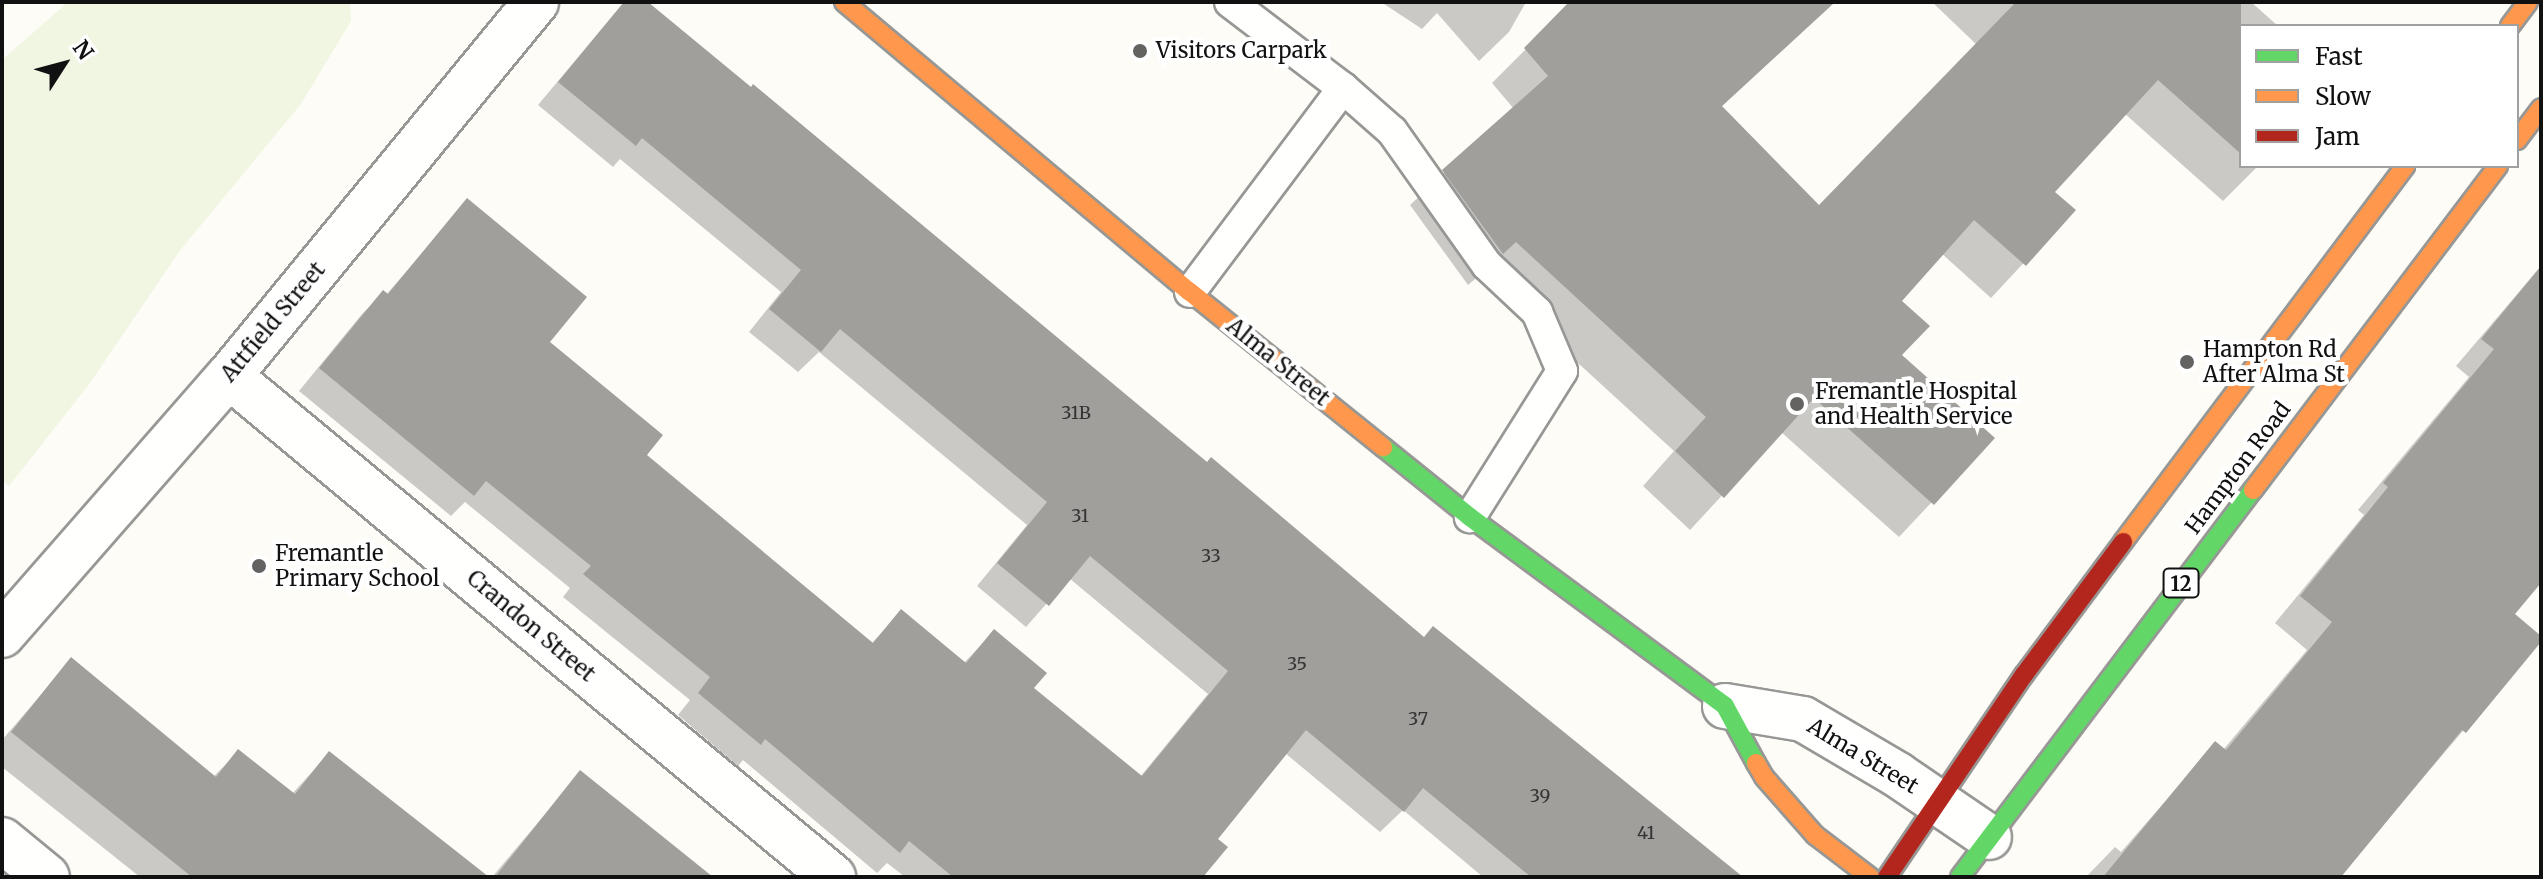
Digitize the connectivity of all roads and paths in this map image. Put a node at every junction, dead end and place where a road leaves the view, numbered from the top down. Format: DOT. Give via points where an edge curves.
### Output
graph roads {
  1 [pos="536,2"];
  2 [pos="844,2"];
  3 [pos="1230,2"];
  4 [pos="2528,2"];
  5 [pos="2512,24"];
  6 [pos="1343,88"];
  7 [pos="2541,108"];
  8 [pos="2519,137"];
  9 [pos="2404,168"];
  10 [pos="2496,168"];
  11 [pos="1190,292"];
  12 [pos="229,376"];
  13 [pos="1470,517"];
  14 [pos="2,635"];
  15 [pos="1725,706"];
  16 [pos="1938,801"];
  17 [pos="1989,837"];
  18 [pos="2,840"];
  19 [pos="47,877"];
  20 [pos="833,877"];
  21 [pos="1870,877"];
  22 [pos="1887,877"];
  23 [pos="1960,877"];
  1 -- 12 [label="street, Attfield Street"];
  2 -- 11 [label="main road, Alma Street"];
  3 -- 6 [label="lane"];
  4 -- 5 [label="main road"];
  6 -- 11 [label="lane"];
  6 -- 13 [label="lane" via="1392,131 1487,265 1537,312 1562,371"];
  7 -- 8 [label="main road"];
  9 -- 16 [label="main road" via="2024,675"];
  10 -- 17 [label="main road, Hampton Road / 12"];
  11 -- 13 [label="main road, Alma Street"];
  12 -- 14 [label="street, Attfield Street"];
  12 -- 20 [label="street, Crandon Street"];
  13 -- 15 [label="main road, Alma Street"];
  15 -- 16 [label="street, Alma Street" via="1803,719"];
  15 -- 21 [label="main road, Alma Street" via="1764,777 1815,835"];
  16 -- 17 [label="street, Alma Street"];
  16 -- 22 [label="main road"];
  17 -- 23 [label="main road, Hampton Road / 12"];
  18 -- 19 [label="street"];
}
